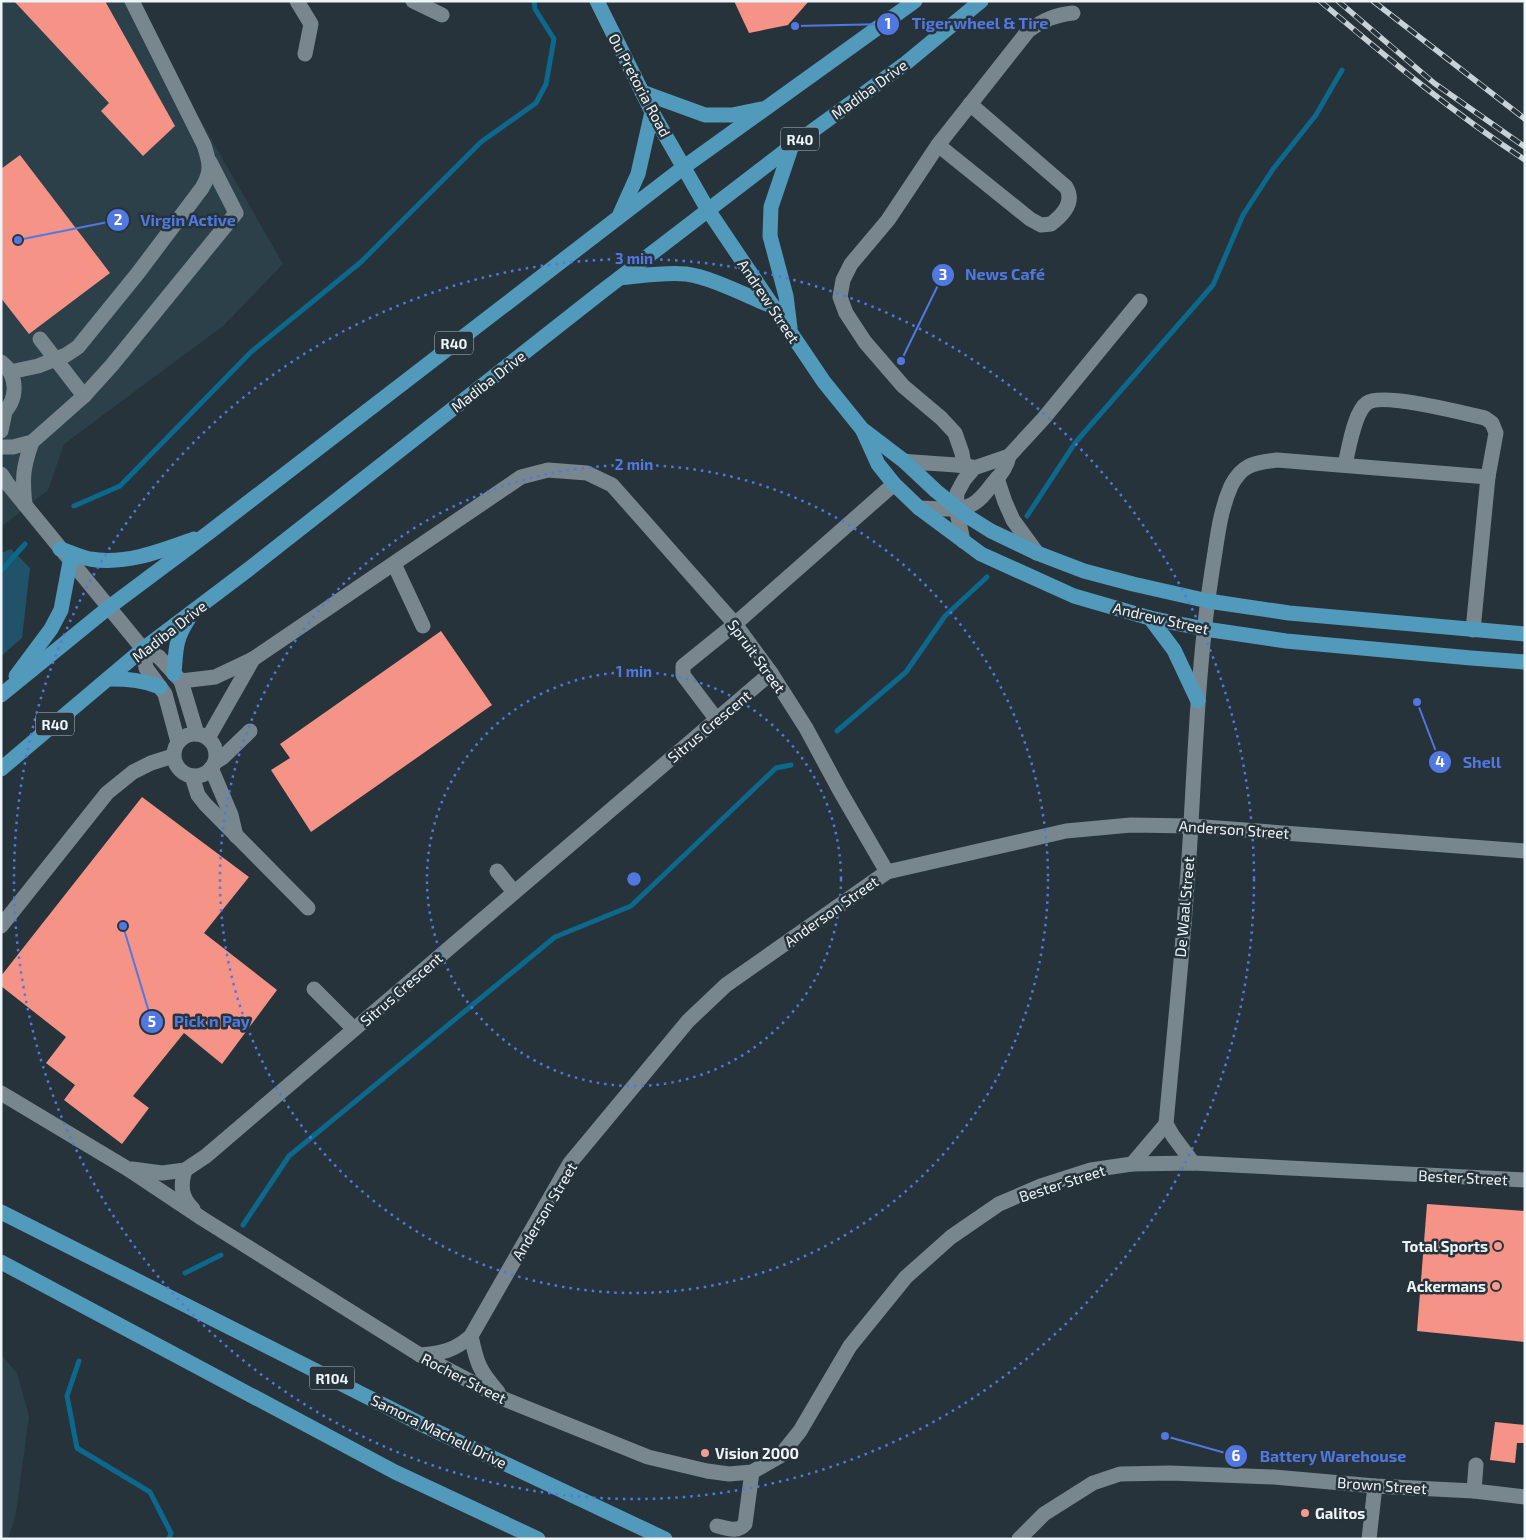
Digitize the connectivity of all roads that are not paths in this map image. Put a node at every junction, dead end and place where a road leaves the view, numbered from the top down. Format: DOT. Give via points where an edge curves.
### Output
graph roads {
  1 [pos="132,1"];
  2 [pos="297,1"];
  3 [pos="413,1"];
  4 [pos="597,1"];
  5 [pos="915,1"];
  6 [pos="981,1"];
  7 [pos="1073,13"];
  8 [pos="442,16"];
  9 [pos="305,54"];
  10 [pos="642,92"];
  11 [pos="970,104"];
  12 [pos="765,108"];
  13 [pos="652,112"];
  14 [pos="792,145"];
  15 [pos="938,146"];
  16 [pos="210,161"];
  17 [pos="684,167"];
  18 [pos="708,210"];
  19 [pos="618,217"];
  20 [pos="620,278"];
  21 [pos="1140,301"];
  22 [pos="774,308"];
  23 [pos="790,332"];
  24 [pos="40,339"];
  25 [pos="9,374"];
  26 [pos="84,396"];
  27 [pos="3,413"];
  28 [pos="862,430"];
  29 [pos="1,431"];
  30 [pos="1,442"];
  31 [pos="32,442"];
  32 [pos="1,447"];
  33 [pos="1009,456"];
  34 [pos="904,461"];
  35 [pos="1345,464"];
  36 [pos="969,467"];
  37 [pos="3,476"];
  38 [pos="1488,477"];
  39 [pos="998,478"];
  40 [pos="894,484"];
  41 [pos="25,506"];
  42 [pos="919,508"];
  43 [pos="956,508"];
  44 [pos="207,534"];
  45 [pos="962,541"];
  46 [pos="60,549"];
  47 [pos="1037,553"];
  48 [pos="70,562"];
  49 [pos="394,564"];
  50 [pos="1208,600"];
  51 [pos="108,608"];
  52 [pos="193,612"];
  53 [pos="1150,618"];
  54 [pos="735,624"];
  55 [pos="423,626"];
  56 [pos="1205,629"];
  57 [pos="1473,630"];
  58 [pos="1525,634"];
  59 [pos="143,650"];
  60 [pos="253,660"];
  61 [pos="1525,662"];
  62 [pos="771,673"];
  63 [pos="178,678"];
  64 [pos="109,679"];
  65 [pos="160,687"];
  66 [pos="2,695"];
  67 [pos="1198,701"];
  68 [pos="716,720"];
  69 [pos="250,731"];
  70 [pos="202,736"];
  71 [pos="175,749"];
  72 [pos="213,765"];
  73 [pos="1,769"];
  74 [pos="192,776"];
  75 [pos="1191,826"];
  76 [pos="237,838"];
  77 [pos="1525,851"];
  78 [pos="497,871"];
  79 [pos="887,872"];
  80 [pos="514,892"];
  81 [pos="308,908"];
  82 [pos="1,926"];
  83 [pos="314,989"];
  84 [pos="354,1029"];
  85 [pos="1,1093"];
  86 [pos="1166,1124"];
  87 [pos="1193,1163"];
  88 [pos="1132,1164"];
  89 [pos="128,1169"];
  90 [pos="185,1170"];
  91 [pos="1525,1180"];
  92 [pos="1,1212"];
  93 [pos="203,1219"];
  94 [pos="1,1262"];
  95 [pos="471,1336"];
  96 [pos="420,1355"];
  97 [pos="504,1399"];
  98 [pos="1476,1465"];
  99 [pos="752,1472"];
  100 [pos="1376,1486"];
  101 [pos="1474,1491"];
  102 [pos="1525,1497"];
  103 [pos="717,1526"];
  104 [pos="538,1539"];
  105 [pos="665,1539"];
  106 [pos="1020,1539"];
  107 [pos="1369,1539"];
  1 -- 16 [label="street"];
  2 -- 9 [label="street" via="311,24"];
  3 -- 8 [label="street"];
  4 -- 10 [label="main road, Ou Pretoria Road"];
  5 -- 12 [label="main road, R40"];
  6 -- 14 [label="main road, Madiba Drive / R40" via="906,63"];
  7 -- 11 [label="street" via="1057,15 1028,31"];
  10 -- 12 [label="main road" via="705,115 732,115"];
  10 -- 13 [label="main road, Ou Pretoria Road"];
  11 -- 15 [label="street"];
  11 -- 15 [label="street" via="1066,187 1070,194 1068,206 1051,224 1041,225"];
  12 -- 17 [label="main road, R40"];
  13 -- 17 [label="main road, Ou Pretoria Road"];
  13 -- 19 [label="main road" via="638,174"];
  14 -- 18 [label="main road, Madiba Drive / R40"];
  14 -- 23 [label="main road" via="771,207 770,236 786,296"];
  15 -- 36 [label="street" via="888,220 851,264 842,280 840,297 846,313 865,342 903,386 955,433"];
  16 -- 25 [label="street" via="209,176 202,188 78,347 38,366"];
  16 -- 26 [label="street" via="236,213"];
  17 -- 18 [label="main road, Andrew Street"];
  17 -- 19 [label="main road, R40"];
  18 -- 20 [label="main road, Madiba Drive / R40"];
  18 -- 22 [label="main road, Andrew Street"];
  19 -- 44 [label="main road, R40"];
  20 -- 22 [label="main road" via="686,274"];
  20 -- 52 [label="main road, Madiba Drive / R40"];
  21 -- 33 [label="street"];
  22 -- 23 [label="main road, Andrew Street"];
  23 -- 28 [label="main road, Andrew Street"];
  24 -- 26 [label="street"];
  25 -- 27 [label="street" via="14,396"];
  26 -- 31 [label="street"];
  27 -- 29 [label="street"];
  28 -- 34 [label="main road, Andrew Street"];
  28 -- 40 [label="main road, Andrew Street" via="878,464"];
  30 -- 32 [label="street"];
  31 -- 32 [label="street"];
  31 -- 41 [label="street" via="22,480"];
  32 -- 37 [label="street"];
  33 -- 36 [label="street"];
  33 -- 39 [label="street"];
  34 -- 36 [label="street"];
  34 -- 43 [label="main road, Andrew Street"];
  35 -- 38 [label="street, De Waal Street"];
  35 -- 38 [label="street" via="1359,412 1366,403 1376,399 1394,400 1485,418 1492,423 1496,433"];
  35 -- 50 [label="street, De Waal Street" via="1277,460 1252,463 1240,472 1222,509"];
  36 -- 43 [label="street" via="957,493"];
  37 -- 41 [label="street"];
  38 -- 57 [label="street"];
  39 -- 43 [label="street" via="980,499 970,506"];
  39 -- 47 [label="street" via="1013,520"];
  40 -- 42 [label="main road, Andrew Street"];
  40 -- 54 [label="street"];
  41 -- 46 [label="street"];
  42 -- 43 [label="street"];
  42 -- 45 [label="main road, Andrew Street"];
  43 -- 45 [label="street"];
  43 -- 47 [label="main road, Andrew Street" via="991,531"];
  44 -- 46 [label="main road" via="121,560 90,559"];
  44 -- 51 [label="main road, R40"];
  45 -- 53 [label="main road, Andrew Street" via="981,554 1074,596"];
  46 -- 48 [label="street"];
  47 -- 50 [label="main road, Andrew Street" via="1092,573"];
  48 -- 51 [label="street"];
  48 -- 66 [label="main road" via="61,610 51,629"];
  49 -- 54 [label="street, Spruit Street" via="521,477 548,470 587,473 612,484"];
  49 -- 55 [label="street"];
  49 -- 60 [label="street"];
  50 -- 56 [label="street, De Waal Street"];
  50 -- 57 [label="main road, Andrew Street" via="1289,613"];
  51 -- 59 [label="street"];
  51 -- 66 [label="main road, R40"];
  52 -- 59 [label="main road, Madiba Drive / R40"];
  52 -- 63 [label="main road" via="176,644"];
  53 -- 56 [label="main road, Andrew Street"];
  53 -- 67 [label="main road" via="1174,650"];
  54 -- 62 [label="street, Spruit Street"];
  54 -- 68 [label="street" via="683,666 683,675"];
  56 -- 61 [label="main road, Andrew Street" via="1286,641"];
  56 -- 67 [label="street, De Waal Street"];
  57 -- 58 [label="main road, Andrew Street"];
  59 -- 63 [label="street" via="159,657"];
  59 -- 64 [label="main road, Madiba Drive / R40"];
  59 -- 65 [label="street" via="146,668"];
  60 -- 63 [label="street" via="216,677"];
  60 -- 70 [label="street" via="216,723"];
  62 -- 68 [label="street, Sitrus Crescent"];
  62 -- 79 [label="street, Spruit Street" via="806,728"];
  63 -- 70 [label="street"];
  64 -- 65 [label="main road" via="130,679"];
  64 -- 73 [label="main road, Madiba Drive / R40"];
  65 -- 71 [label="street" via="165,694"];
  67 -- 75 [label="street, De Waal Street"];
  68 -- 80 [label="street, Sitrus Crescent"];
  69 -- 72 [label="street"];
  70 -- 71 [label="street" via="190,734"];
  70 -- 72 [label="street" via="215,749"];
  71 -- 74 [label="street" via="175,763 185,774"];
  71 -- 82 [label="street" via="133,772 107,792"];
  72 -- 74 [label="street" via="206,773"];
  72 -- 76 [label="street"];
  74 -- 76 [label="street" via="198,795"];
  75 -- 77 [label="street, Anderson Street"];
  75 -- 79 [label="street, Anderson Street" via="1131,825 1066,830"];
  75 -- 86 [label="street, De Waal Street"];
  76 -- 81 [label="street"];
  78 -- 80 [label="street"];
  79 -- 95 [label="street, Anderson Street" via="726,986 688,1022 570,1163"];
  80 -- 84 [label="street, Sitrus Crescent"];
  83 -- 84 [label="street"];
  84 -- 90 [label="street, Sitrus Crescent" via="206,1156"];
  85 -- 89 [label="street, Sitrus Crescent"];
  86 -- 87 [label="street"];
  86 -- 88 [label="street"];
  87 -- 88 [label="street, Bester Street"];
  87 -- 91 [label="street, Bester Street"];
  88 -- 99 [label="street, Bester Street" via="1091,1170 1041,1186 999,1204 951,1237 906,1277 850,1346 800,1431 780,1456"];
  89 -- 90 [label="street, Sitrus Crescent" via="162,1173"];
  89 -- 93 [label="street, Rocher Street"];
  90 -- 93 [label="street, Rocher Street" via="182,1194"];
  92 -- 105 [label="main road, Samora Machell Drive / R104" via="424,1425"];
  93 -- 96 [label="street, Rocher Street"];
  94 -- 104 [label="main road" via="395,1472"];
  95 -- 96 [label="street, Anderson Street" via="453,1350"];
  95 -- 97 [label="street" via="476,1361"];
  96 -- 97 [label="street, Rocher Street"];
  97 -- 99 [label="street, Rocher Street" via="648,1457 707,1471 729,1474"];
  98 -- 101 [label="street"];
  99 -- 103 [label="street" via="745,1524 734,1530"];
  100 -- 101 [label="street, Brown Street"];
  100 -- 106 [label="street, Brown Street" via="1274,1477 1120,1474 1093,1483 1044,1514"];
  100 -- 107 [label="street"];
  101 -- 102 [label="street, Brown Street"];
}
